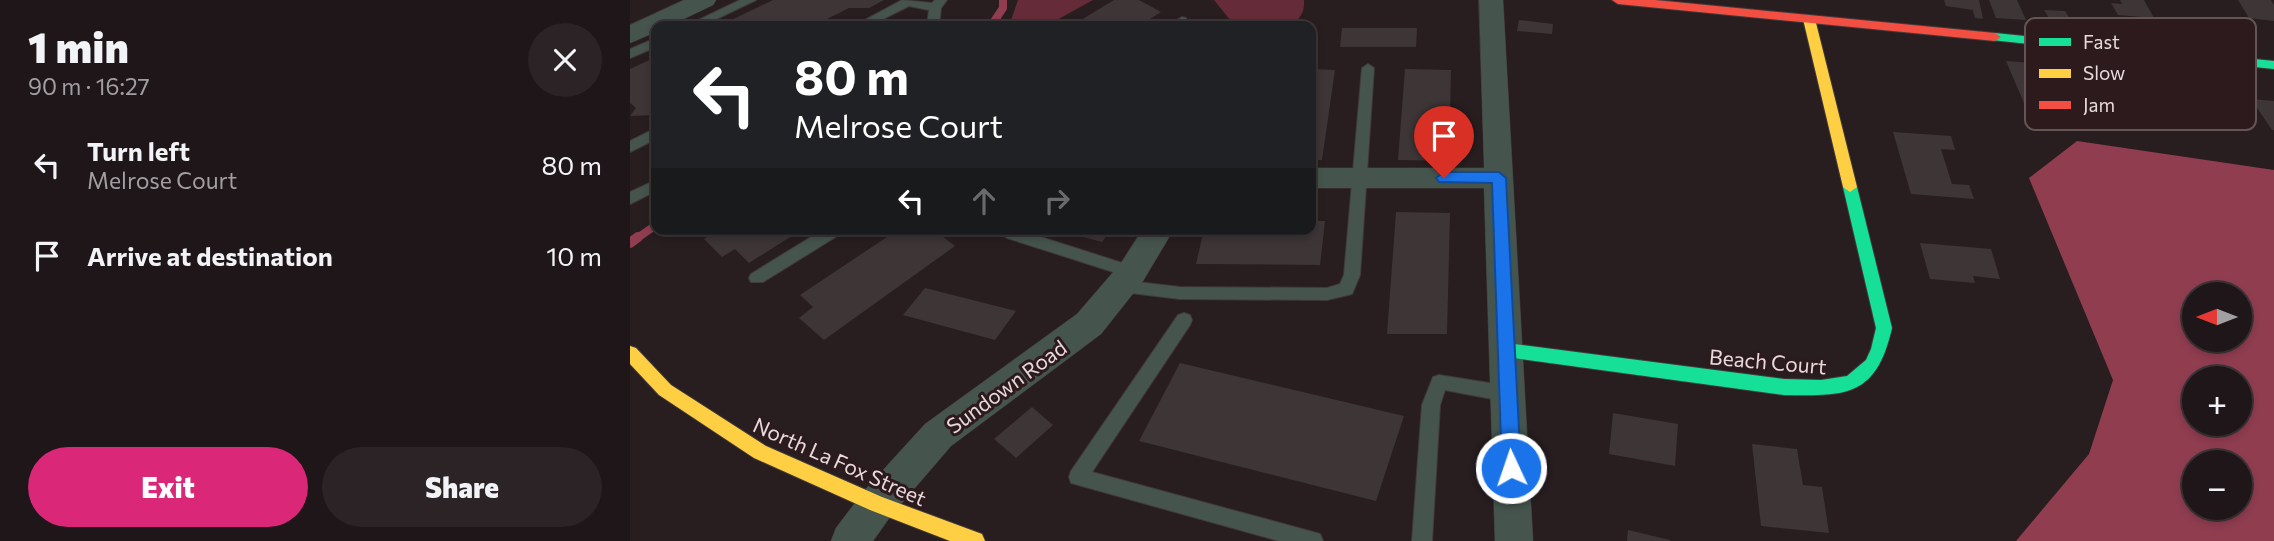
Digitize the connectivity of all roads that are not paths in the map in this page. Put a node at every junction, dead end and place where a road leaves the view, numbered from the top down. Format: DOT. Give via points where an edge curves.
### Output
graph roads {
  1 [pos="704,0"];
  2 [pos="750,0"];
  3 [pos="1491,0"];
  4 [pos="1618,0"];
  5 [pos="906,1"];
  6 [pos="938,3"];
  7 [pos="1809,19"];
  8 [pos="658,21"];
  9 [pos="703,21"];
  10 [pos="869,21"];
  11 [pos="934,21"];
  12 [pos="651,24"];
  13 [pos="630,34"];
  14 [pos="2025,40"];
  15 [pos="651,44"];
  16 [pos="630,54"];
  17 [pos="2256,63"];
  18 [pos="2274,65"];
  19 [pos="1368,68"];
  20 [pos="651,136"];
  21 [pos="630,146"];
  22 [pos="1316,178"];
  23 [pos="1361,178"];
  24 [pos="1499,178"];
  25 [pos="651,186"];
  26 [pos="633,191"];
  27 [pos="827,235"];
  28 [pos="1015,235"];
  29 [pos="1155,235"];
  30 [pos="757,278"];
  31 [pos="1126,279"];
  32 [pos="1184,320"];
  33 [pos="1506,350"];
  34 [pos="630,353"];
  35 [pos="1508,394"];
  36 [pos="877,504"];
  37 [pos="1288,538"];
  38 [pos="850,541"];
  39 [pos="975,541"];
  40 [pos="1313,541"];
  41 [pos="1422,541"];
  42 [pos="1514,541"];
  1 -- 8 [label="street"];
  2 -- 9 [label="lane"];
  3 -- 24 [label="street"];
  4 -- 7 [label="street"];
  5 -- 6 [label="lane"];
  5 -- 10 [label="lane"];
  6 -- 11 [label="lane"];
  7 -- 14 [label="street"];
  7 -- 33 [label="street, Beach Court" via="1884,328 1881,352 1868,371 1852,383 1826,390"];
  12 -- 13 [label="street"];
  15 -- 16 [label="lane"];
  17 -- 18 [label="street"];
  19 -- 23 [label="lane"];
  20 -- 21 [label="lane"];
  22 -- 23 [label="street"];
  23 -- 24 [label="street"];
  23 -- 31 [label="lane" via="1352,275 1346,289 1327,294 1180,293"];
  24 -- 33 [label="street"];
  25 -- 26 [label="lane"];
  27 -- 30 [label="lane"];
  28 -- 31 [label="lane"];
  29 -- 31 [label="street, Sundown Road"];
  31 -- 36 [label="street, Sundown Road" via="1089,324 938,435"];
  32 -- 37 [label="lane" via="1079,477"];
  33 -- 35 [label="street"];
  34 -- 36 [label="street, North La Fox Street" via="665,390 760,452"];
  35 -- 41 [label="lane" via="1439,382 1431,405"];
  35 -- 42 [label="street"];
  36 -- 38 [label="street, Sundown Road"];
  36 -- 39 [label="street, North La Fox Street"];
  37 -- 40 [label="lane"];
}
